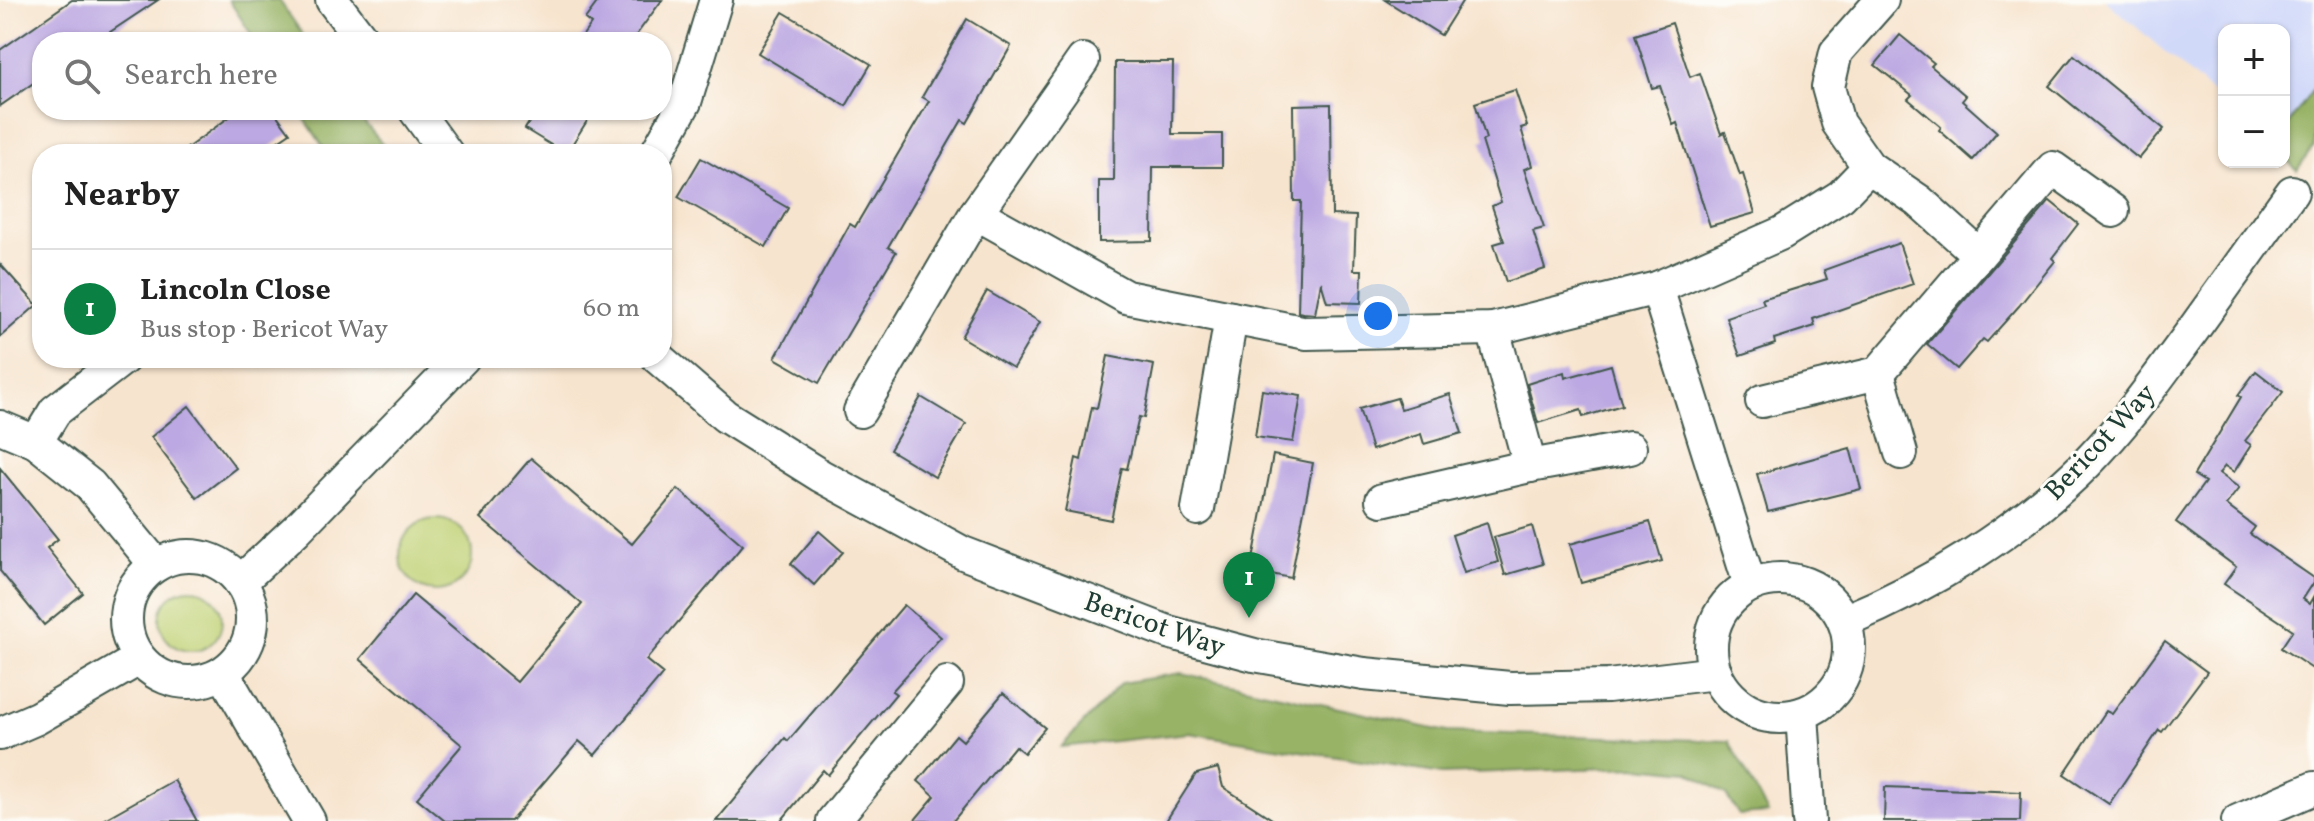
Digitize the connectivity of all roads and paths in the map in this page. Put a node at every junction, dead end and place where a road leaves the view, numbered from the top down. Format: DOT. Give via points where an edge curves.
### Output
graph roads {
  1 [pos="332,0"];
  2 [pos="716,0"];
  3 [pos="1882,0"];
  4 [pos="356,32"];
  5 [pos="1083,60"];
  6 [pos="422,120"];
  7 [pos="440,144"];
  8 [pos="662,144"];
  9 [pos="1869,167"];
  10 [pos="2292,192"];
  11 [pos="2113,211"];
  12 [pos="976,213"];
  13 [pos="1978,254"];
  14 [pos="1657,288"];
  15 [pos="1231,318"];
  16 [pos="1493,329"];
  17 [pos="111,368"];
  18 [pos="453,368"];
  19 [pos="670,368"];
  20 [pos="1878,373"];
  21 [pos="1762,401"];
  22 [pos="860,411"];
  23 [pos="0,427"];
  24 [pos="36,442"];
  25 [pos="1630,448"];
  26 [pos="1901,453"];
  27 [pos="1530,466"];
  28 [pos="1382,500"];
  29 [pos="1198,509"];
  30 [pos="156,565"];
  31 [pos="240,582"];
  32 [pos="1750,585"];
  33 [pos="1844,621"];
  34 [pos="139,659"];
  35 [pos="223,673"];
  36 [pos="1716,673"];
  37 [pos="947,683"];
  38 [pos="1802,714"];
  39 [pos="0,734"];
  40 [pos="2314,788"];
  41 [pos="309,821"];
  42 [pos="833,821"];
  43 [pos="1809,821"];
  44 [pos="2238,821"];
  1 -- 4 [label="street"];
  2 -- 8 [label="street" via="685,102"];
  3 -- 9 [label="street" via="1836,52 1828,87 1838,123"];
  5 -- 12 [label="street"];
  6 -- 7 [label="street"];
  9 -- 13 [label="street" via="1919,201"];
  9 -- 14 [label="street" via="1841,196 1782,233"];
  10 -- 33 [label="street, Bericot Way" via="2136,409 2086,463 1989,544"];
  11 -- 13 [label="street" via="2053,168"];
  12 -- 15 [label="street" via="1126,297"];
  12 -- 22 [label="street"];
  13 -- 20 [label="street"];
  14 -- 16 [label="street"];
  14 -- 32 [label="street"];
  15 -- 16 [label="street" via="1307,333"];
  15 -- 29 [label="street"];
  16 -- 27 [label="street"];
  17 -- 24 [label="street" via="55,411"];
  18 -- 31 [label="street"];
  19 -- 36 [label="street, Bericot Way" via="725,416 821,476 963,553 1168,632 1254,655 1364,674 1510,688 1608,686"];
  20 -- 21 [label="street"];
  20 -- 26 [label="street"];
  23 -- 24 [label="street"];
  24 -- 30 [label="street" via="90,485"];
  25 -- 27 [label="street"];
  27 -- 28 [label="street"];
  30 -- 31 [label="street" via="182,557 210,560"];
  30 -- 34 [label="street" via="129,598 125,619"];
  31 -- 35 [label="street" via="252,621 238,659"];
  32 -- 33 [label="street" via="1794,579 1832,602"];
  32 -- 36 [label="street" via="1733,596 1712,632"];
  33 -- 38 [label="street" via="1847,666 1838,687"];
  34 -- 35 [label="street" via="169,680 197,682"];
  34 -- 39 [label="street"];
  35 -- 41 [label="street"];
  36 -- 38 [label="street" via="1726,691 1760,715"];
  37 -- 42 [label="street"];
  38 -- 43 [label="street"];
  40 -- 44 [label="street"];
}
